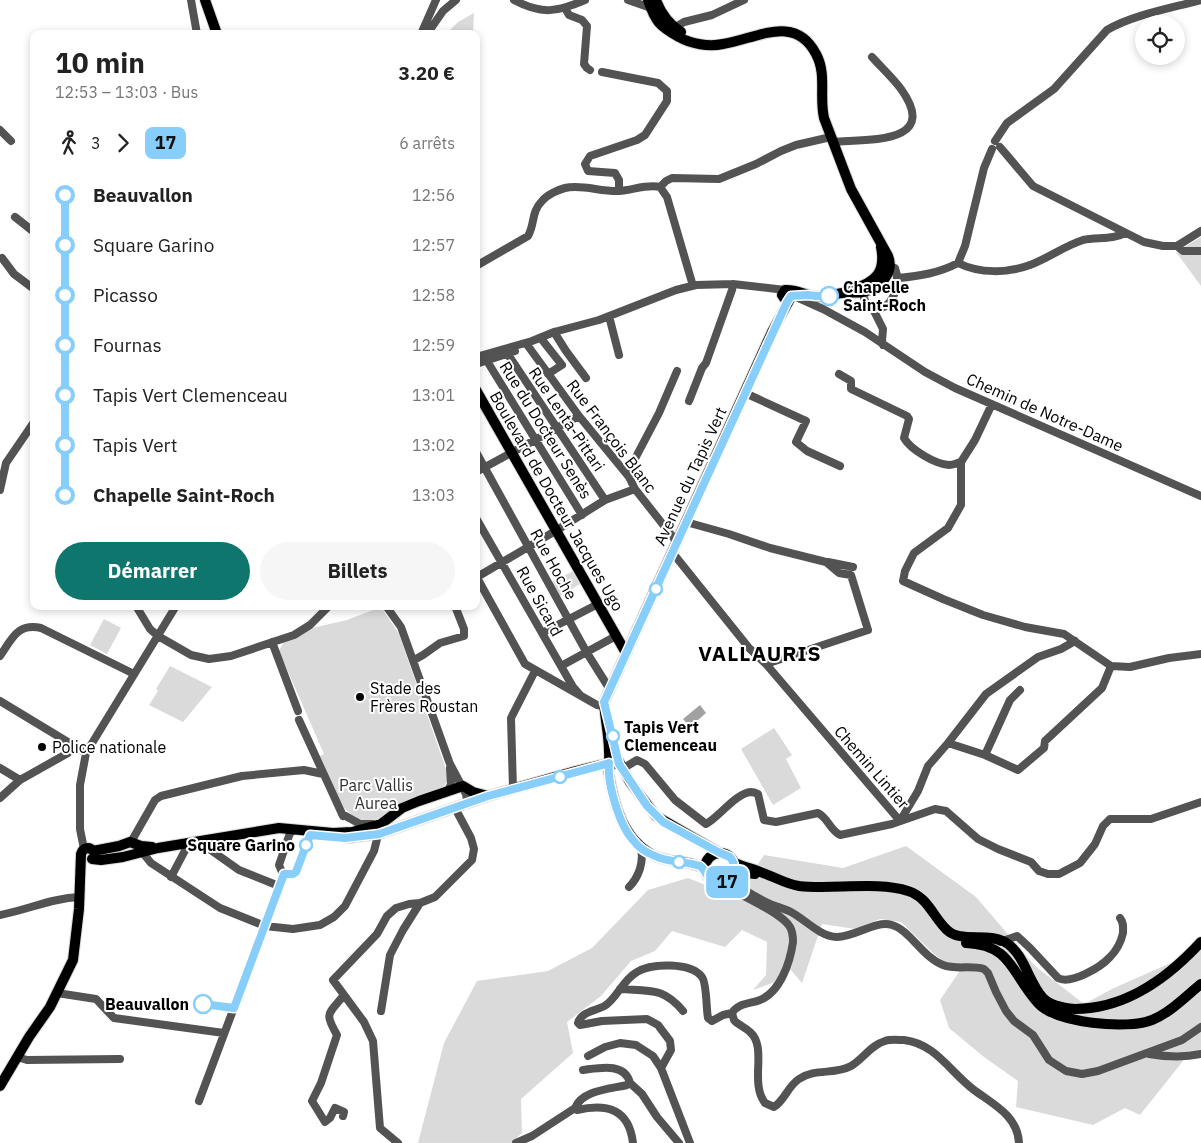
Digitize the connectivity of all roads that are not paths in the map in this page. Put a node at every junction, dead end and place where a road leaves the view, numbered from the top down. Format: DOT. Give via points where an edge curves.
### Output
graph roads {
  1 [pos="192,0"];
  2 [pos="205,0"];
  3 [pos="436,0"];
  4 [pos="456,0"];
  5 [pos="514,0"];
  6 [pos="585,0"];
  7 [pos="628,0"];
  8 [pos="744,0"];
  9 [pos="1201,0"];
  10 [pos="653,2"];
  11 [pos="566,8"];
  12 [pos="196,30"];
  13 [pos="215,30"];
  14 [pos="423,30"];
  15 [pos="431,30"];
  16 [pos="672,30"];
  17 [pos="872,57"];
  18 [pos="590,70"];
  19 [pos="602,72"];
  20 [pos="0,130"];
  21 [pos="832,140"];
  22 [pos="11,141"];
  23 [pos="996,146"];
  24 [pos="660,187"];
  25 [pos="619,191"];
  26 [pos="15,217"];
  27 [pos="30,229"];
  28 [pos="1201,231"];
  29 [pos="1125,233"];
  30 [pos="1177,246"];
  31 [pos="1201,251"];
  32 [pos="2,258"];
  33 [pos="958,263"];
  34 [pos="480,264"];
  35 [pos="887,269"];
  36 [pos="898,278"];
  37 [pos="733,284"];
  38 [pos="30,286"];
  39 [pos="690,287"];
  40 [pos="862,292"];
  41 [pos="842,293"];
  42 [pos="788,295"];
  43 [pos="877,308"];
  44 [pos="609,318"];
  45 [pos="555,334"];
  46 [pos="544,339"];
  47 [pos="531,344"];
  48 [pos="883,345"];
  49 [pos="504,352"];
  50 [pos="619,355"];
  51 [pos="480,357"];
  52 [pos="488,358"];
  53 [pos="480,362"];
  54 [pos="677,371"];
  55 [pos="548,374"];
  56 [pos="839,374"];
  57 [pos="586,378"];
  58 [pos="744,393"];
  59 [pos="480,397"];
  60 [pos="690,401"];
  61 [pos="992,404"];
  62 [pos="579,416"];
  63 [pos="30,428"];
  64 [pos="557,429"];
  65 [pos="536,441"];
  66 [pos="511,454"];
  67 [pos="480,459"];
  68 [pos="961,462"];
  69 [pos="840,466"];
  70 [pos="485,468"];
  71 [pos="2,470"];
  72 [pos="480,470"];
  73 [pos="627,474"];
  74 [pos="635,489"];
  75 [pos="0,490"];
  76 [pos="1201,496"];
  77 [pos="605,500"];
  78 [pos="582,515"];
  79 [pos="686,522"];
  80 [pos="480,525"];
  81 [pos="557,530"];
  82 [pos="676,541"];
  83 [pos="529,547"];
  84 [pos="671,553"];
  85 [pos="502,562"];
  86 [pos="826,562"];
  87 [pos="853,567"];
  88 [pos="480,575"];
  89 [pos="480,582"];
  90 [pos="598,604"];
  91 [pos="138,610"];
  92 [pos="174,610"];
  93 [pos="324,610"];
  94 [pos="389,610"];
  95 [pos="456,610"];
  96 [pos="569,618"];
  97 [pos="542,633"];
  98 [pos="158,636"];
  99 [pos="616,636"];
  100 [pos="1075,641"];
  101 [pos="272,642"];
  102 [pos="587,653"];
  103 [pos="626,653"];
  104 [pos="1201,654"];
  105 [pos="0,656"];
  106 [pos="414,660"];
  107 [pos="766,664"];
  108 [pos="560,666"];
  109 [pos="1111,666"];
  110 [pos="535,671"];
  111 [pos="134,674"];
  112 [pos="609,688"];
  113 [pos="1020,690"];
  114 [pos="580,695"];
  115 [pos="0,701"];
  116 [pos="604,706"];
  117 [pos="298,711"];
  118 [pos="299,720"];
  119 [pos="948,743"];
  120 [pos="74,746"];
  121 [pos="86,753"];
  122 [pos="314,754"];
  123 [pos="984,754"];
  124 [pos="450,764"];
  125 [pos="617,765"];
  126 [pos="0,768"];
  127 [pos="304,770"];
  128 [pos="323,774"];
  129 [pos="20,780"];
  130 [pos="463,786"];
  131 [pos="512,789"];
  132 [pos="448,791"];
  133 [pos="488,796"];
  134 [pos="0,798"];
  135 [pos="1201,802"];
  136 [pos="460,806"];
  137 [pos="395,814"];
  138 [pos="900,821"];
  139 [pos="346,822"];
  140 [pos="400,826"];
  141 [pos="380,830"];
  142 [pos="292,832"];
  143 [pos="308,833"];
  144 [pos="329,835"];
  145 [pos="193,842"];
  146 [pos="133,848"];
  147 [pos="641,848"];
  148 [pos="720,853"];
  149 [pos="88,856"];
  150 [pos="654,856"];
  151 [pos="735,863"];
  152 [pos="641,866"];
  153 [pos="705,869"];
  154 [pos="284,874"];
  155 [pos="171,877"];
  156 [pos="729,879"];
  157 [pos="280,886"];
  158 [pos="629,887"];
  159 [pos="80,897"];
  160 [pos="420,903"];
  161 [pos="0,915"];
  162 [pos="1120,918"];
  163 [pos="265,926"];
  164 [pos="1002,940"];
  165 [pos="1201,942"];
  166 [pos="986,945"];
  167 [pos="1201,984"];
  168 [pos="620,989"];
  169 [pos="57,993"];
  170 [pos="344,995"];
  171 [pos="381,1011"];
  172 [pos="683,1011"];
  173 [pos="732,1013"];
  174 [pos="1201,1027"];
  175 [pos="224,1033"];
  176 [pos="1149,1054"];
  177 [pos="1201,1054"];
  178 [pos="588,1056"];
  179 [pos="18,1057"];
  180 [pos="120,1059"];
  181 [pos="662,1068"];
  182 [pos="583,1070"];
  183 [pos="630,1083"];
  184 [pos="0,1086"];
  185 [pos="199,1101"];
  186 [pos="575,1107"];
  187 [pos="343,1116"];
  188 [pos="398,1143"];
  189 [pos="516,1143"];
  190 [pos="633,1143"];
  191 [pos="679,1143"];
  192 [pos="690,1143"];
  193 [pos="1019,1143"];
  1 -- 12 [label="street"];
  2 -- 13 [label="main road"];
  3 -- 14 [label="street"];
  4 -- 15 [label="street"];
  5 -- 11 [label="street" via="538,10"];
  6 -- 11 [label="street"];
  7 -- 10 [label="street"];
  8 -- 16 [label="street" via="712,15 684,22"];
  9 -- 23 [label="street" via="1107,30 1054,89 1007,123 998,134"];
  10 -- 16 [label="main road" via="657,22"];
  11 -- 18 [label="street" via="568,15 582,20 587,26 584,64"];
  16 -- 21 [label="main road" via="684,39 704,44 721,45 775,31 789,32 807,41 822,66 822,108"];
  17 -- 21 [label="street" via="903,91 913,112 912,126 890,138"];
  19 -- 25 [label="street" via="658,83 668,96 644,135 586,160 588,170 615,173"];
  20 -- 22 [label="street"];
  21 -- 24 [label="street" via="796,145 719,179 672,178"];
  21 -- 35 [label="main road" via="851,189 880,244"];
  23 -- 29 [label="street" via="1033,186"];
  23 -- 33 [label="street" via="984,168"];
  24 -- 25 [label="street" via="653,185"];
  24 -- 39 [label="street" via="667,197"];
  25 -- 34 [label="street" via="576,187 558,190 535,208 528,236"];
  26 -- 27 [label="street"];
  28 -- 30 [label="street"];
  29 -- 30 [label="street" via="1144,242"];
  29 -- 33 [label="street" via="1084,240 1030,265 1000,272"];
  30 -- 31 [label="street" via="1183,251"];
  32 -- 38 [label="street" via="14,274"];
  33 -- 36 [label="street" via="930,274"];
  35 -- 36 [label="street"];
  35 -- 40 [label="main road" via="878,285"];
  35 -- 41 [label="main road" via="865,285"];
  36 -- 43 [label="street" via="895,295 889,303"];
  37 -- 39 [label="street, Chemin de Notre-Dame"];
  37 -- 42 [label="street, Chemin de Notre-Dame"];
  37 -- 60 [label="street"];
  39 -- 44 [label="street"];
  40 -- 41 [label="main road"];
  40 -- 43 [label="street" via="867,306"];
  41 -- 42 [label="main road" via="824,297 795,290"];
  42 -- 48 [label="street, Chemin de Notre-Dame" via="823,309"];
  42 -- 58 [label="main road, Avenue du Tapis Vert"];
  43 -- 48 [label="street" via="883,329"];
  44 -- 45 [label="street"];
  44 -- 50 [label="street"];
  45 -- 46 [label="street"];
  45 -- 57 [label="street"];
  46 -- 47 [label="street"];
  46 -- 55 [label="street" via="562,365"];
  47 -- 49 [label="street"];
  47 -- 55 [label="street, Rue François Blanc"];
  48 -- 61 [label="street, Chemin de Notre-Dame" via="925,372"];
  49 -- 52 [label="street"];
  49 -- 64 [label="street, Rue Lenta-Pittari"];
  51 -- 52 [label="street"];
  52 -- 53 [label="street"];
  52 -- 65 [label="street, Rue du Docteur Senès"];
  54 -- 73 [label="street"];
  55 -- 62 [label="street, Rue François Blanc"];
  56 -- 68 [label="street" via="851,381 851,389 907,416 904,438 908,445 945,464"];
  58 -- 69 [label="street" via="806,421 796,442 807,451"];
  58 -- 79 [label="main road, Avenue du Tapis Vert"];
  59 -- 66 [label="main road, Boulevard de Docteur Jacques Ugo"];
  61 -- 68 [label="street"];
  61 -- 76 [label="street, Chemin de Notre-Dame"];
  62 -- 64 [label="street"];
  62 -- 73 [label="street, Rue François Blanc"];
  63 -- 71 [label="street"];
  64 -- 65 [label="street"];
  64 -- 77 [label="street, Rue Lenta-Pittari"];
  65 -- 66 [label="street"];
  65 -- 78 [label="street, Rue du Docteur Senès"];
  66 -- 70 [label="street"];
  66 -- 81 [label="main road, Boulevard de Docteur Jacques Ugo"];
  67 -- 70 [label="street, Rue Hoche"];
  68 -- 100 [label="street" via="962,505 948,528 914,553 903,581 983,615 1064,634"];
  70 -- 72 [label="street"];
  70 -- 83 [label="street, Rue Hoche"];
  71 -- 75 [label="street"];
  73 -- 74 [label="street, Rue François Blanc"];
  74 -- 77 [label="street"];
  74 -- 82 [label="street, Rue François Blanc"];
  77 -- 78 [label="street"];
  78 -- 81 [label="street"];
  79 -- 82 [label="main road, Avenue du Tapis Vert"];
  79 -- 86 [label="street"];
  80 -- 85 [label="street, Rue Sicard"];
  81 -- 83 [label="street"];
  81 -- 90 [label="main road, Boulevard de Docteur Jacques Ugo"];
  82 -- 84 [label="main road, Avenue du Tapis Vert"];
  83 -- 85 [label="street"];
  83 -- 96 [label="street, Rue Hoche"];
  84 -- 103 [label="main road, Avenue du Tapis Vert"];
  84 -- 107 [label="street, Chemin Lintier" via="749,648"];
  85 -- 88 [label="street"];
  85 -- 97 [label="street, Rue Sicard"];
  86 -- 87 [label="street"];
  86 -- 107 [label="street" via="839,573 851,575 868,630"];
  89 -- 110 [label="street" via="525,664"];
  90 -- 96 [label="street"];
  90 -- 99 [label="main road, Boulevard de Docteur Jacques Ugo"];
  91 -- 98 [label="street"];
  92 -- 98 [label="street"];
  93 -- 101 [label="street" via="294,635"];
  94 -- 106 [label="street" via="401,627"];
  95 -- 106 [label="street" via="464,636 440,643"];
  96 -- 97 [label="street"];
  96 -- 102 [label="street, Rue Hoche"];
  97 -- 108 [label="street, Rue Sicard"];
  98 -- 101 [label="street" via="191,655 209,659 231,656"];
  98 -- 111 [label="street"];
  99 -- 102 [label="street"];
  99 -- 103 [label="main road, Boulevard de Docteur Jacques Ugo"];
  100 -- 109 [label="street"];
  100 -- 119 [label="street" via="1038,656 986,694"];
  101 -- 117 [label="street"];
  102 -- 108 [label="street"];
  102 -- 112 [label="street, Rue Hoche"];
  103 -- 112 [label="main road, Avenue du Tapis Vert"];
  104 -- 109 [label="street" via="1130,667"];
  105 -- 111 [label="street" via="15,634 32,626"];
  106 -- 124 [label="street"];
  107 -- 138 [label="street, Chemin Lintier"];
  108 -- 114 [label="street, Rue Sicard"];
  109 -- 123 [label="street" via="1102,688 1018,770"];
  110 -- 114 [label="street"];
  110 -- 131 [label="street" via="512,718"];
  111 -- 121 [label="street"];
  112 -- 116 [label="main road, Avenue du Tapis Vert"];
  113 -- 123 [label="street" via="1010,700"];
  114 -- 116 [label="street"];
  115 -- 120 [label="street"];
  116 -- 125 [label="main road" via="610,752"];
  118 -- 122 [label="street"];
  119 -- 123 [label="street"];
  119 -- 138 [label="street" via="928,766"];
  120 -- 121 [label="street"];
  120 -- 129 [label="street" via="68,753"];
  121 -- 149 [label="street" via="80,785 80,829"];
  122 -- 127 [label="street"];
  122 -- 128 [label="street"];
  124 -- 130 [label="street"];
  124 -- 132 [label="street"];
  125 -- 131 [label="main road"];
  125 -- 138 [label="street" via="637,760 645,764 675,800 706,824 750,792 758,794 764,820 769,822 818,813 840,835"];
  125 -- 147 [label="main road" via="608,774 623,826"];
  125 -- 148 [label="main road" via="656,816"];
  126 -- 129 [label="street"];
  127 -- 128 [label="street"];
  127 -- 146 [label="street" via="242,776 161,796 155,800"];
  128 -- 139 [label="street"];
  129 -- 134 [label="street"];
  130 -- 132 [label="main road"];
  130 -- 133 [label="main road"];
  130 -- 136 [label="street" via="467,800"];
  131 -- 133 [label="main road"];
  132 -- 137 [label="main road" via="417,801"];
  133 -- 136 [label="main road"];
  135 -- 138 [label="street, Chemin Lintier" via="1151,819 1110,819 1080,863 1059,874 1039,871 1031,862 978,838 946,811 936,808"];
  136 -- 140 [label="main road"];
  136 -- 160 [label="street" via="474,849 472,860 435,897"];
  137 -- 140 [label="street"];
  137 -- 141 [label="main road"];
  139 -- 141 [label="street"];
  139 -- 141 [label="main road" via="360,830"];
  139 -- 144 [label="main road"];
  139 -- 144 [label="street"];
  140 -- 141 [label="main road"];
  141 -- 144 [label="main road" via="354,838"];
  141 -- 163 [label="street" via="374,851 346,906 334,917 320,925 293,929"];
  142 -- 143 [label="main road"];
  142 -- 145 [label="main road" via="267,830"];
  142 -- 154 [label="street" via="279,865"];
  143 -- 144 [label="main road"];
  143 -- 154 [label="street" via="296,872"];
  145 -- 146 [label="main road"];
  145 -- 155 [label="street"];
  145 -- 157 [label="street" via="239,870"];
  146 -- 149 [label="main road" via="101,860"];
  146 -- 155 [label="street"];
  147 -- 150 [label="main road"];
  147 -- 152 [label="street"];
  148 -- 151 [label="main road"];
  148 -- 153 [label="main road" via="709,858"];
  149 -- 159 [label="main road" via="80,874"];
  150 -- 152 [label="street"];
  150 -- 153 [label="main road"];
  151 -- 156 [label="main road"];
  151 -- 164 [label="main road" via="798,886 906,890 923,899 948,931 955,935"];
  152 -- 158 [label="street"];
  153 -- 156 [label="main road" via="714,882"];
  154 -- 157 [label="street"];
  155 -- 163 [label="street" via="220,908"];
  156 -- 166 [label="main road" via="752,873 798,892 906,896 920,905 942,935 950,940"];
  156 -- 173 [label="street" via="728,889 784,920 793,932 792,945 778,986 762,999 740,1006"];
  156 -- 176 [label="street" via="821,932 836,937 854,935 885,924 894,925 926,956 943,965 984,969 1014,1021 1033,1035 1049,1060 1066,1071 1082,1074 1098,1071"];
  157 -- 163 [label="street"];
  159 -- 161 [label="street" via="64,898"];
  159 -- 169 [label="main road" via="73,960"];
  160 -- 170 [label="street" via="396,908 387,916 377,934 333,980"];
  160 -- 171 [label="street" via="390,954"];
  162 -- 164 [label="street" via="1123,925 1121,942 1111,957 1071,980 1058,978 1017,936"];
  163 -- 175 [label="street"];
  164 -- 165 [label="main road" via="1021,959 1044,999 1071,1009 1114,1004 1139,993 1176,966"];
  164 -- 166 [label="street"];
  166 -- 167 [label="main road" via="1009,962 1046,1011 1072,1020 1128,1025 1152,1020"];
  168 -- 172 [label="street" via="661,992"];
  168 -- 173 [label="street" via="636,972 649,966 693,969 705,985 708,1018 712,1021"];
  168 -- 181 [label="street" via="605,1005 584,1014 578,1023 586,1025 634,1018 653,1022 670,1041 671,1050"];
  169 -- 175 [label="street" via="96,999 114,1018"];
  169 -- 179 [label="main road"];
  170 -- 187 [label="street" via="329,1015 337,1035 312,1101 325,1122 335,1108 344,1112"];
  170 -- 188 [label="street" via="364,1022 373,1041 380,1128"];
  173 -- 193 [label="street" via="734,1020 756,1041 759,1092 769,1106 778,1104 793,1084 804,1076 850,1066 885,1041 911,1041 931,1049 962,1081 1005,1112"];
  174 -- 176 [label="street" via="1182,1040"];
  175 -- 185 [label="street"];
  176 -- 177 [label="street" via="1184,1058"];
  178 -- 181 [label="street" via="620,1043 636,1045"];
  179 -- 180 [label="street" via="27,1060"];
  179 -- 184 [label="main road"];
  181 -- 192 [label="street"];
  182 -- 183 [label="street" via="609,1067 627,1075"];
  183 -- 186 [label="street" via="592,1093"];
  183 -- 191 [label="street"];
  186 -- 189 [label="street"];
  186 -- 190 [label="street" via="577,1110 600,1107 618,1112 626,1120"];
}
